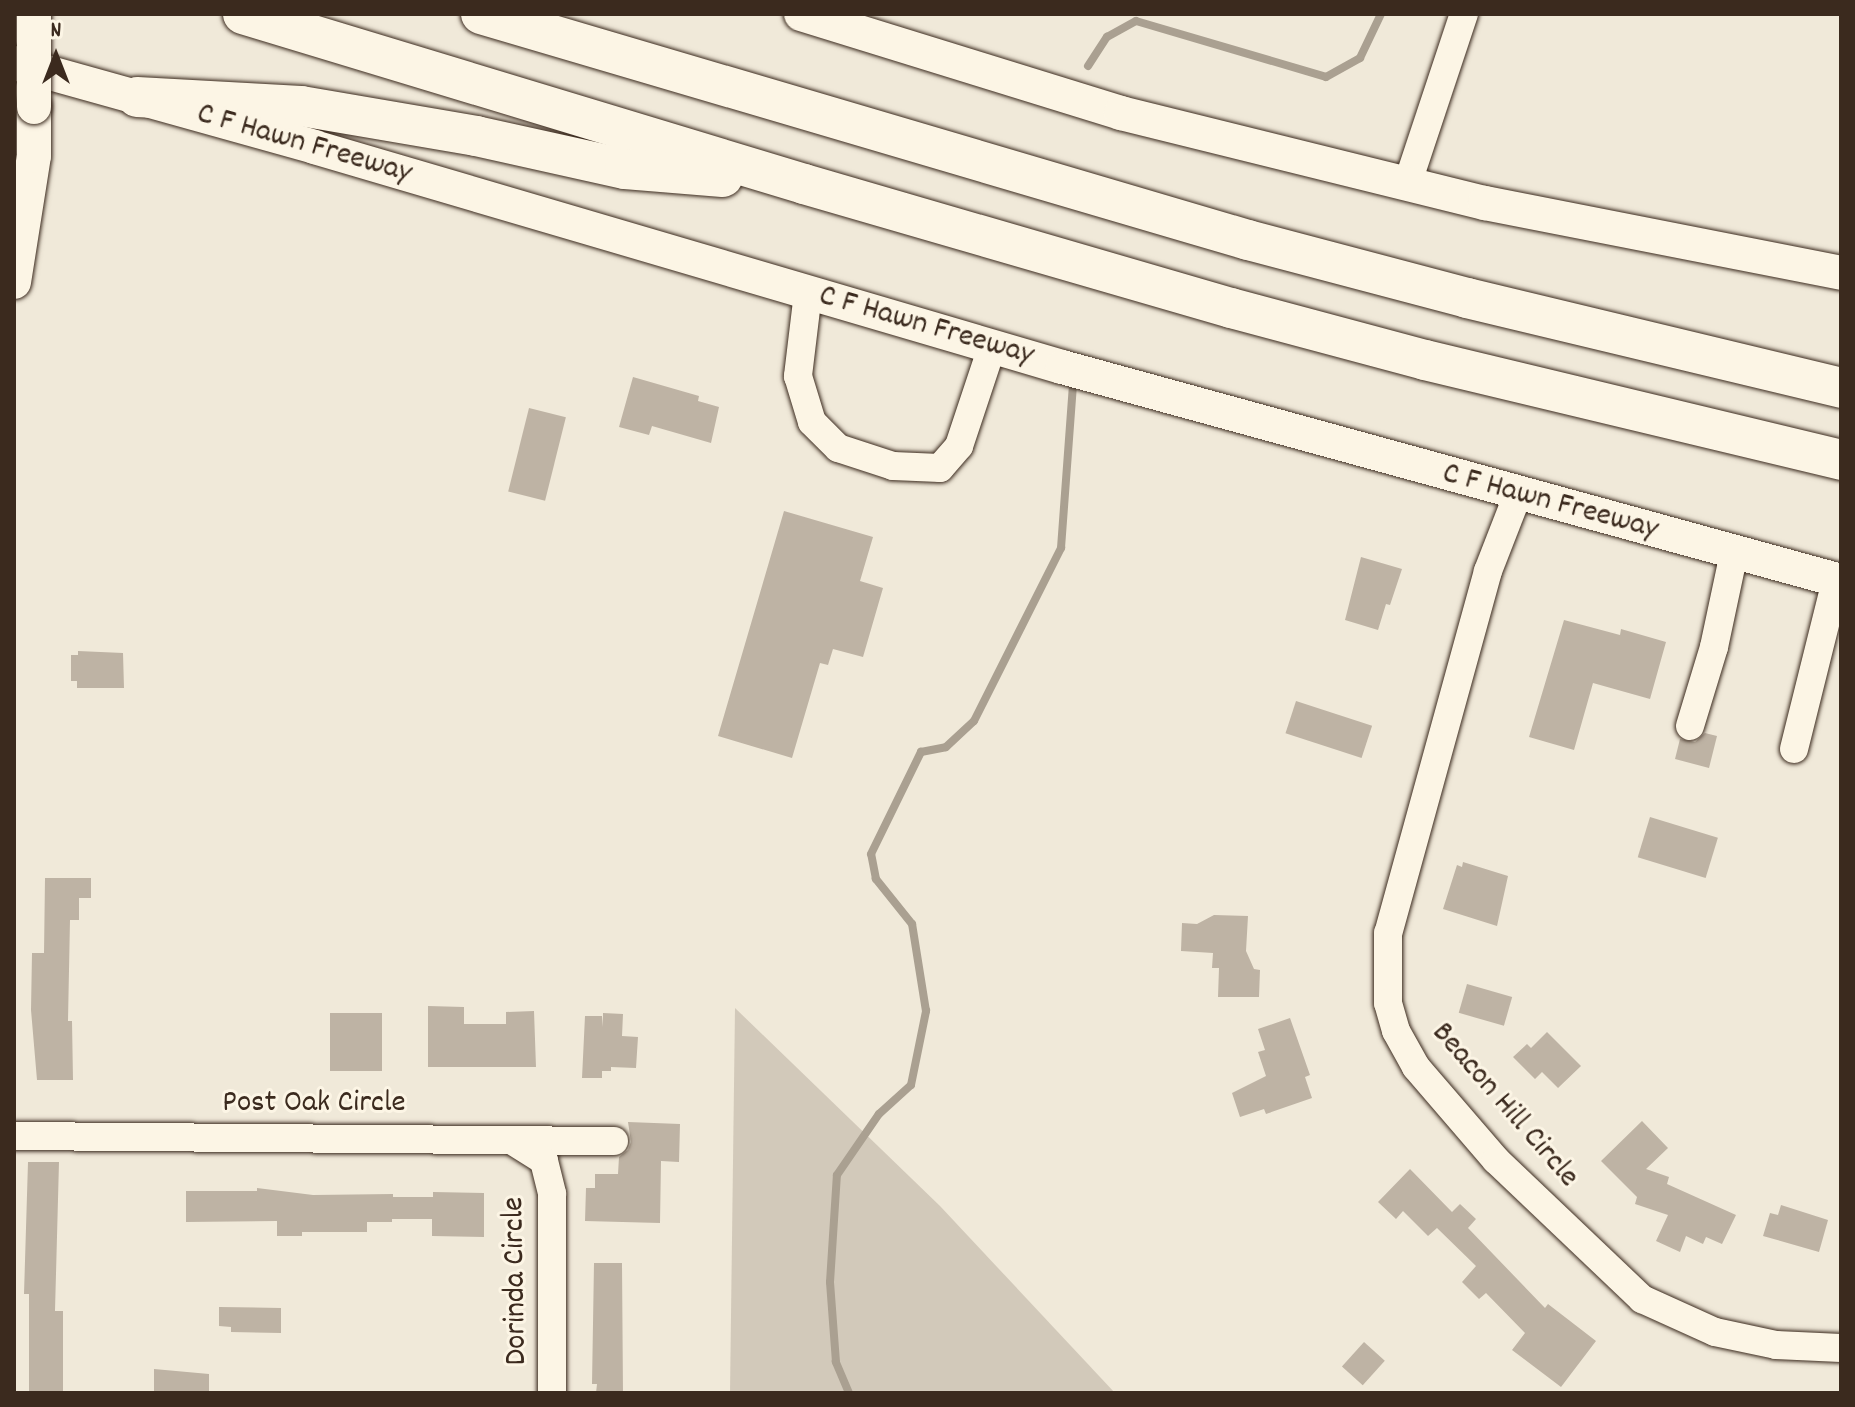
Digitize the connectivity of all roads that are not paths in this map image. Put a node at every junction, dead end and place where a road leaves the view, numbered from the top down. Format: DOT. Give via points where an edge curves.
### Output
graph roads {
  1 [pos="34,14"];
  2 [pos="243,14"];
  3 [pos="481,14"];
  4 [pos="1464,14"];
  5 [pos="811,16"];
  6 [pos="14,63"];
  7 [pos="137,97"];
  8 [pos="1408,182"];
  9 [pos="804,184"];
  10 [pos="1841,273"];
  11 [pos="14,282"];
  12 [pos="808,293"];
  13 [pos="992,347"];
  14 [pos="1736,364"];
  15 [pos="1841,366"];
  16 [pos="1841,388"];
  17 [pos="1760,442"];
  18 [pos="1841,460"];
  19 [pos="1841,483"];
  20 [pos="1518,494"];
  21 [pos="1734,553"];
  22 [pos="1839,580"];
  23 [pos="1690,726"];
  24 [pos="1794,749"];
  25 [pos="14,1136"];
  26 [pos="510,1140"];
  27 [pos="614,1141"];
  28 [pos="1841,1348"];
  29 [pos="552,1393"];
  1 -- 11 [label="main road, bridge" via="33,168"];
  2 -- 9 [label="highway"];
  3 -- 14 [label="highway" via="1248,240"];
  4 -- 8 [label="street"];
  5 -- 8 [label="main road" via="1121,113"];
  6 -- 7 [label="main road, C F Hawn Freeway"];
  7 -- 9 [label="highway" via="301,106 625,169"];
  7 -- 12 [label="main road, C F Hawn Freeway"];
  8 -- 10 [label="main road" via="1485,203"];
  9 -- 17 [label="highway" via="1246,312"];
  12 -- 13 [label="main road, C F Hawn Freeway"];
  12 -- 13 [label="street" via="798,376 812,422 838,448 893,466 940,468 959,446"];
  13 -- 20 [label="main road, C F Hawn Freeway"];
  14 -- 15 [label="highway"];
  14 -- 16 [label="highway"];
  17 -- 18 [label="highway"];
  17 -- 19 [label="highway"];
  20 -- 21 [label="main road, C F Hawn Freeway"];
  20 -- 28 [label="street, Beacon Hill Circle" via="1488,571 1388,933 1388,1003 1396,1031 1416,1067 1496,1160 1642,1299 1715,1332 1776,1345"];
  21 -- 22 [label="main road, C F Hawn Freeway"];
  21 -- 23 [label="street"];
  22 -- 24 [label="street"];
  25 -- 26 [label="street, Post Oak Circle"];
  26 -- 27 [label="street, Post Oak Circle"];
  26 -- 29 [label="street, Dorinda Circle" via="544,1161 552,1194"];
}
